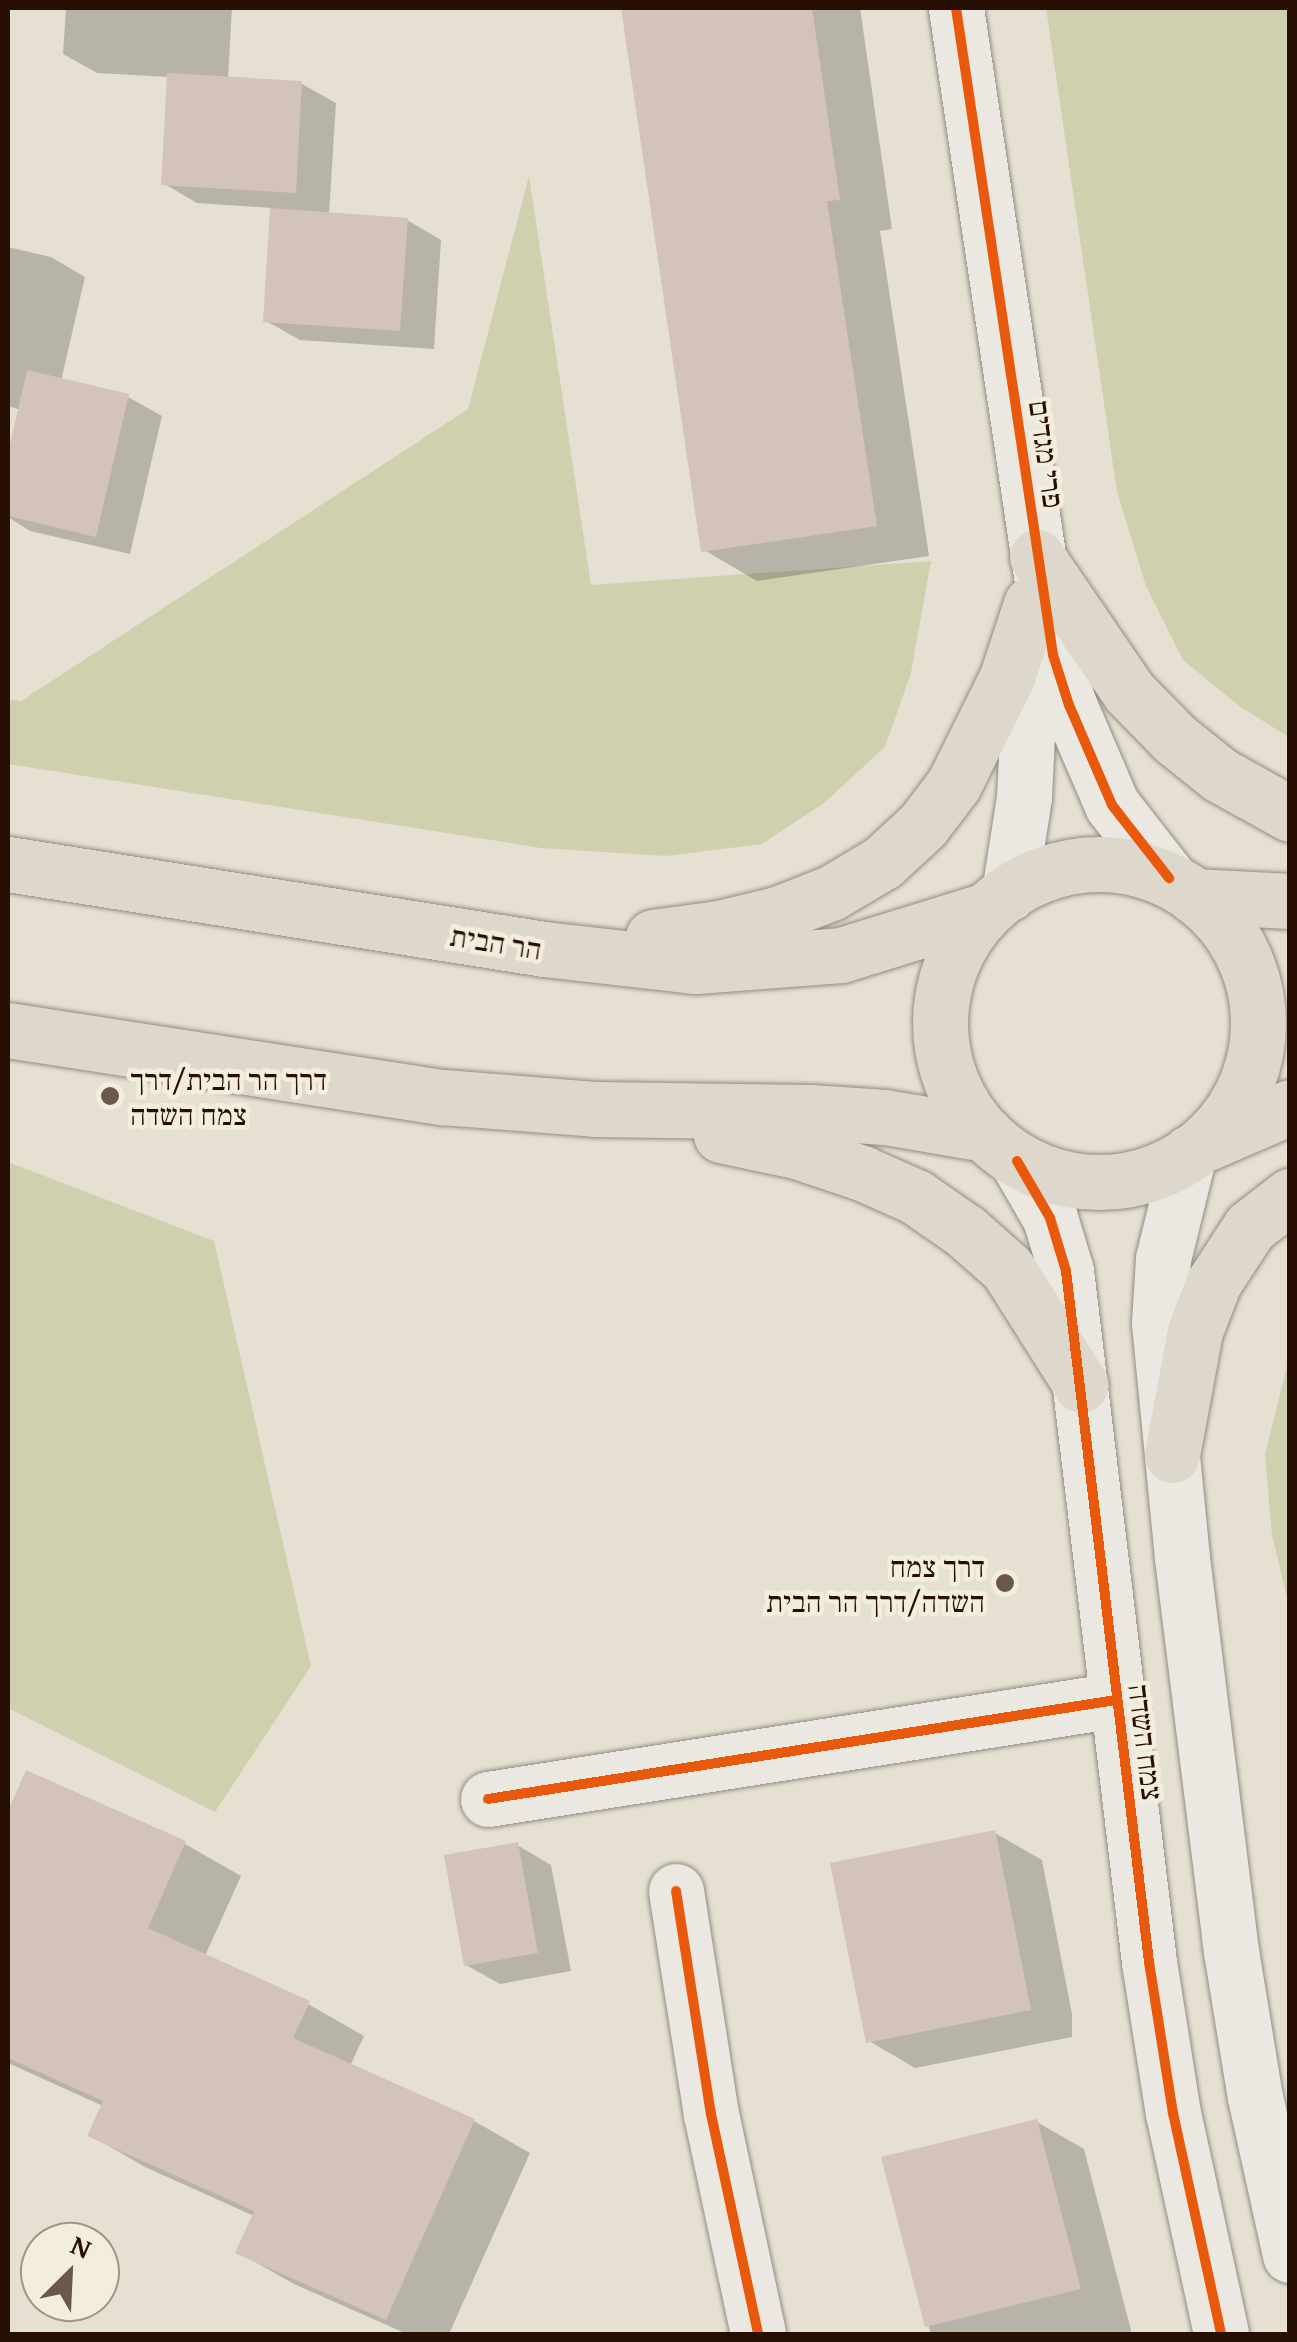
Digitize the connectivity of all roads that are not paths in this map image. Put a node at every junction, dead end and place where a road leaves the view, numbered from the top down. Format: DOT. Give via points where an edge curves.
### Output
graph roads {
  1 [pos="956,8"];
  2 [pos="1034,581"];
  3 [pos="1290,814"];
  4 [pos="8,864"];
  5 [pos="1181,887"];
  6 [pos="1290,900"];
  7 [pos="996,902"];
  8 [pos="544,949"];
  9 [pos="8,1030"];
  10 [pos="1290,1107"];
  11 [pos="596,1109"];
  12 [pos="1001,1147"];
  13 [pos="1196,1149"];
  14 [pos="1290,1196"];
  15 [pos="1081,1385"];
  16 [pos="1172,1455"];
  17 [pos="1116,1700"];
  18 [pos="488,1799"];
  19 [pos="676,1892"];
  20 [pos="1290,2255"];
  21 [pos="758,2334"];
  22 [pos="1222,2334"];
  1 -- 2 [label="street, פרי מגדים" via="1027,485"];
  2 -- 3 [label="main road" via="1175,739 1220,775"];
  2 -- 5 [label="street, פרי מגדים" via="1069,705 1112,805"];
  2 -- 7 [label="street, פרי מגדים" via="1026,781"];
  2 -- 8 [label="main road" via="1007,677 954,784 883,862 831,893 776,914 719,928"];
  4 -- 8 [label="main road, הר הבית"];
  5 -- 6 [label="main road"];
  5 -- 7 [label="main road" via="1115,864 1081,864 1028,880"];
  5 -- 13 [label="main road" via="1214,912 1245,958 1260,1012 1253,1068 1239,1102"];
  7 -- 8 [label="main road, הר הבית" via="842,955 696,966"];
  7 -- 12 [label="main road" via="952,958 938,1011 946,1076 975,1125"];
  9 -- 11 [label="main road" via="443,1097"];
  10 -- 13 [label="main road"];
  11 -- 12 [label="main road" via="885,1117"];
  11 -- 15 [label="main road" via="796,1150 916,1197 1007,1268"];
  12 -- 13 [label="main road" via="1070,1180 1102,1183 1156,1172"];
  12 -- 15 [label="street, צמח השדה" via="1050,1218 1066,1270"];
  13 -- 16 [label="street, צמח השדה" via="1163,1259 1159,1322"];
  14 -- 16 [label="main road" via="1250,1228 1214,1282 1191,1346"];
  15 -- 17 [label="street, צמח השדה"];
  16 -- 20 [label="street, צמח השדה" via="1231,1951"];
  17 -- 18 [label="street"];
  17 -- 22 [label="street, צמח השדה" via="1173,2113"];
  19 -- 21 [label="street" via="711,2114"];
}
